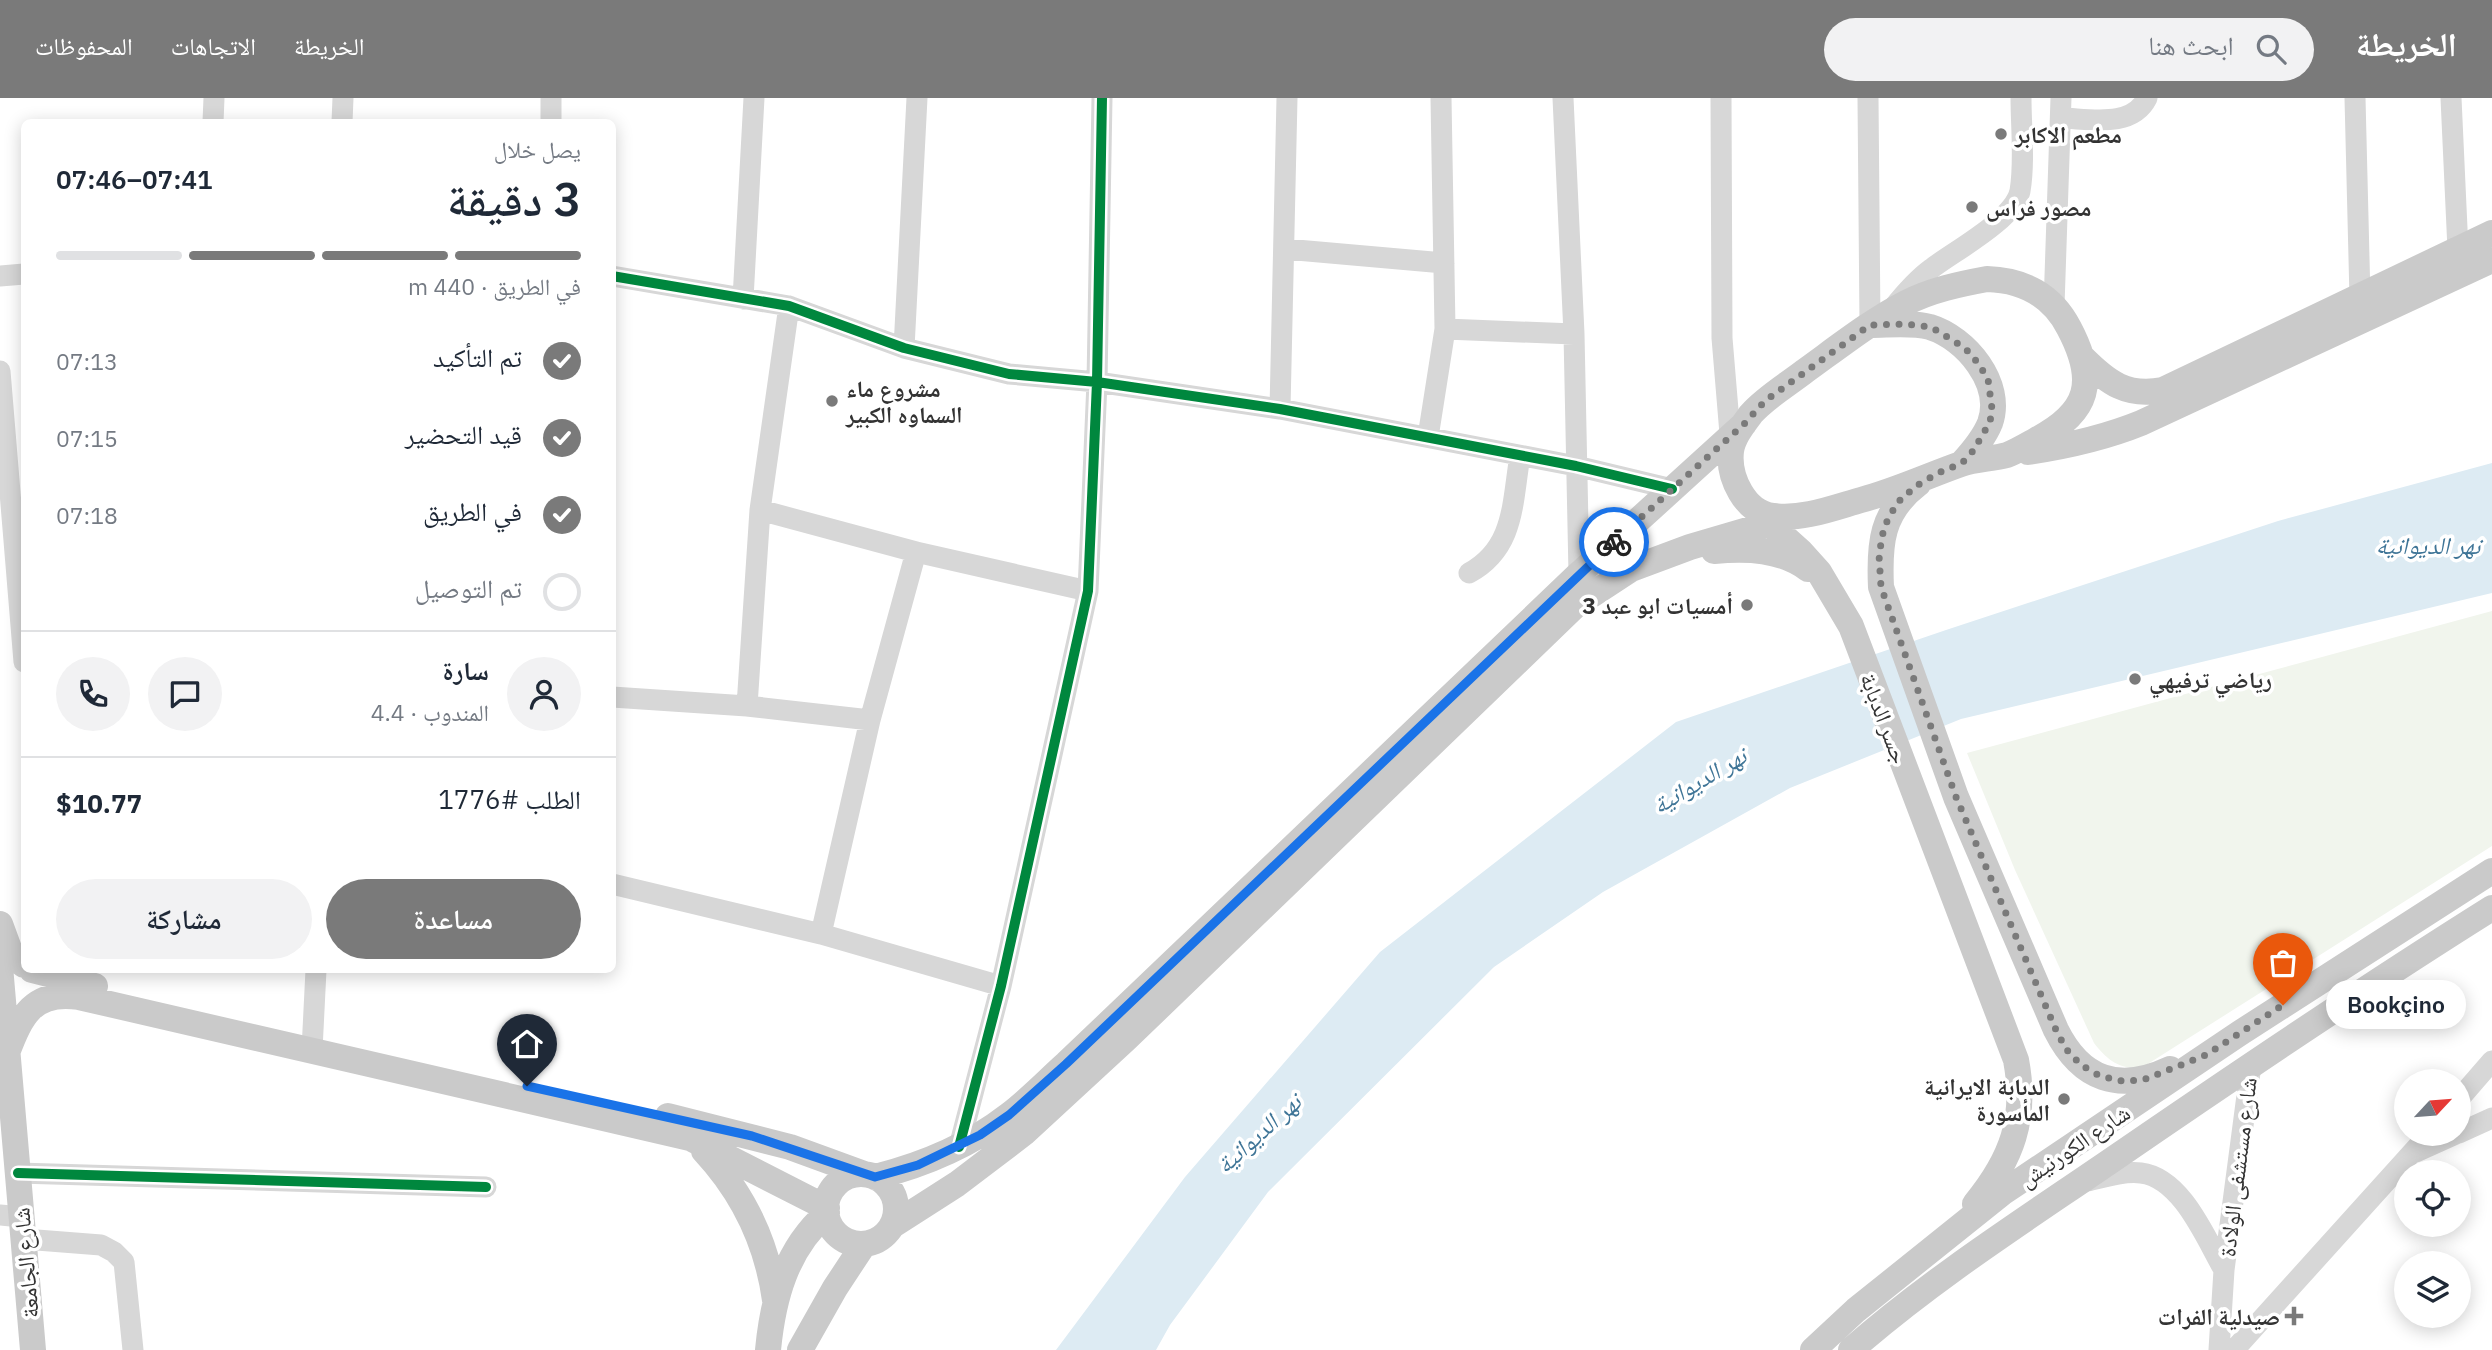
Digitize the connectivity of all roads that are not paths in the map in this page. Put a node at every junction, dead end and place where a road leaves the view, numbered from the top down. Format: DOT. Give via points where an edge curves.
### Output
graph roads {
  1 [pos="214,98"];
  2 [pos="343,98"];
  3 [pos="551,98"];
  4 [pos="754,98"];
  5 [pos="917,98"];
  6 [pos="1102,98"];
  7 [pos="1287,98"];
  8 [pos="1441,98"];
  9 [pos="1563,98"];
  10 [pos="1721,98"];
  11 [pos="1868,98"];
  12 [pos="2021,98"];
  13 [pos="2147,98"];
  14 [pos="2355,98"];
  15 [pos="2451,98"];
  16 [pos="2062,108"];
  17 [pos="213,119"];
  18 [pos="342,119"];
  19 [pos="551,119"];
  20 [pos="2492,233"];
  21 [pos="1285,249"];
  22 [pos="2473,260"];
  23 [pos="1444,263"];
  24 [pos="0,275"];
  25 [pos="21,275"];
  26 [pos="616,277"];
  27 [pos="2360,298"];
  28 [pos="743,299"];
  29 [pos="789,306"];
  30 [pos="2054,306"];
  31 [pos="1879,320"];
  32 [pos="1445,329"];
  33 [pos="1574,334"];
  34 [pos="904,348"];
  35 [pos="2083,358"];
  36 [pos="0,371"];
  37 [pos="1097,382"];
  38 [pos="1280,409"];
  39 [pos="1735,436"];
  40 [pos="1428,437"];
  41 [pos="2008,454"];
  42 [pos="1520,456"];
  43 [pos="1576,466"];
  44 [pos="1950,468"];
  45 [pos="1672,489"];
  46 [pos="760,510"];
  47 [pos="1772,516"];
  48 [pos="916,552"];
  49 [pos="1630,569"];
  50 [pos="1469,573"];
  51 [pos="1579,574"];
  52 [pos="1824,581"];
  53 [pos="21,587"];
  54 [pos="1088,592"];
  55 [pos="616,697"];
  56 [pos="747,706"];
  57 [pos="870,720"];
  58 [pos="2492,870"];
  59 [pos="616,885"];
  60 [pos="2492,908"];
  61 [pos="0,924"];
  62 [pos="821,934"];
  63 [pos="2390,935"];
  64 [pos="2411,959"];
  65 [pos="21,960"];
  66 [pos="0,966"];
  67 [pos="48,973"];
  68 [pos="316,973"];
  69 [pos="1001,986"];
  70 [pos="312,1045"];
  71 [pos="7,1053"];
  72 [pos="2206,1055"];
  73 [pos="2492,1061"];
  74 [pos="2251,1065"];
  75 [pos="2471,1085"];
  76 [pos="2492,1118"];
  77 [pos="2471,1127"];
  78 [pos="690,1138"];
  79 [pos="2419,1146"];
  80 [pos="2430,1146"];
  81 [pos="959,1147"];
  82 [pos="2411,1155"];
  83 [pos="11,1158"];
  84 [pos="869,1175"];
  85 [pos="2076,1184"];
  86 [pos="486,1188"];
  87 [pos="827,1210"];
  88 [pos="15,1224"];
  89 [pos="893,1225"];
  90 [pos="1953,1230"];
  91 [pos="864,1244"];
  92 [pos="2224,1270"];
  93 [pos="775,1300"];
  94 [pos="33,1350"];
  95 [pos="133,1350"];
  96 [pos="768,1350"];
  97 [pos="800,1350"];
  98 [pos="1813,1350"];
  99 [pos="1851,1350"];
  100 [pos="2220,1350"];
  101 [pos="2234,1350"];
  1 -- 17 [label="street"];
  2 -- 18 [label="street"];
  3 -- 19 [label="street"];
  4 -- 28 [label="street"];
  5 -- 34 [label="street"];
  6 -- 37 [label="street"];
  7 -- 21 [label="street"];
  8 -- 23 [label="street"];
  9 -- 33 [label="street"];
  10 -- 39 [label="street" via="1723,338"];
  11 -- 31 [label="street"];
  12 -- 31 [label="street" via="2020,192 2015,202 1910,287"];
  13 -- 16 [label="street" via="2141,110 2123,119"];
  14 -- 27 [label="street"];
  15 -- 22 [label="street"];
  16 -- 30 [label="street"];
  20 -- 22 [label="main road"];
  21 -- 23 [label="street"];
  21 -- 38 [label="street"];
  22 -- 27 [label="main road"];
  22 -- 41 [label="main road" via="2159,415 2106,437"];
  23 -- 32 [label="street"];
  24 -- 25 [label="street"];
  26 -- 28 [label="street"];
  27 -- 35 [label="main road" via="2155,391 2122,388"];
  28 -- 29 [label="street"];
  29 -- 34 [label="street"];
  29 -- 46 [label="street"];
  30 -- 31 [label="main road" via="2026,285 1987,279 1920,297"];
  30 -- 35 [label="main road"];
  31 -- 39 [label="main road" via="1765,401"];
  31 -- 44 [label="main road" via="1931,327 1965,348 1988,379 1990,422 1973,451"];
  32 -- 33 [label="street"];
  32 -- 40 [label="street"];
  33 -- 43 [label="street"];
  34 -- 37 [label="street" via="1009,374"];
  35 -- 41 [label="main road" via="2084,391 2074,415"];
  36 -- 53 [label="street"];
  37 -- 38 [label="street"];
  37 -- 54 [label="street"];
  38 -- 40 [label="street"];
  39 -- 45 [label="main road"];
  39 -- 47 [label="main road, جسر الدبابة" via="1733,475 1737,486"];
  40 -- 42 [label="street"];
  41 -- 44 [label="main road"];
  42 -- 43 [label="street"];
  42 -- 50 [label="street" via="1506,534 1482,566"];
  43 -- 45 [label="street"];
  43 -- 51 [label="street"];
  44 -- 47 [label="main road" via="1883,494"];
  44 -- 72 [label="main road, جسر الدبابة" via="1916,486 1897,503 1884,527 1879,555 1881,587 1956,797 2056,1030 2081,1065 2122,1081 2143,1080"];
  45 -- 51 [label="main road"];
  46 -- 48 [label="street"];
  46 -- 56 [label="street"];
  47 -- 49 [label="main road"];
  47 -- 52 [label="main road, جسر الدبابة"];
  48 -- 54 [label="street"];
  48 -- 57 [label="street"];
  49 -- 52 [label="main road" via="1692,553 1739,549 1776,553"];
  49 -- 89 [label="main road" via="1576,605 1024,1133"];
  51 -- 81 [label="main road" via="1066,1064 1009,1115"];
  52 -- 90 [label="main road, جسر الدبابة" via="1851,626 2008,1037 2021,1083 2017,1129 2009,1152"];
  54 -- 69 [label="street"];
  55 -- 56 [label="street"];
  56 -- 57 [label="street"];
  57 -- 62 [label="street"];
  58 -- 63 [label="main road, شارع الكورنيش"];
  59 -- 62 [label="street"];
  60 -- 64 [label="main road, شارع الكورنيش"];
  61 -- 65 [label="main road" via="11,954"];
  62 -- 69 [label="street"];
  63 -- 64 [label="main road"];
  63 -- 72 [label="main road, شارع الكورنيش"];
  64 -- 74 [label="main road, شارع الكورنيش"];
  66 -- 71 [label="main road, شارع الجامعة"];
  67 -- 70 [label="main road"];
  68 -- 70 [label="street"];
  69 -- 81 [label="street"];
  70 -- 71 [label="main road" via="61,996 43,1000 29,1010"];
  70 -- 78 [label="main road"];
  70 -- 84 [label="main road" via="740,1132"];
  71 -- 83 [label="main road, شارع الجامعة"];
  72 -- 90 [label="main road, شارع الكورنيش"];
  73 -- 75 [label="street"];
  74 -- 85 [label="main road, شارع الكورنيش"];
  74 -- 92 [label="street, شارع مستشفى الولادة"];
  76 -- 77 [label="street"];
  78 -- 87 [label="main road"];
  78 -- 93 [label="main road" via="745,1205 768,1261"];
  79 -- 82 [label="street"];
  80 -- 82 [label="street"];
  81 -- 84 [label="main road" via="918,1165"];
  82 -- 101 [label="street"];
  83 -- 86 [label="street"];
  83 -- 88 [label="main road, شارع الجامعة"];
  84 -- 87 [label="main road" via="842,1180 834,1187"];
  84 -- 89 [label="main road" via="892,1192 896,1202"];
  85 -- 92 [label="street, شارع مستشفى الولادة" via="2116,1174 2143,1173 2156,1178 2178,1194"];
  85 -- 99 [label="main road, شارع الكورنيش" via="1999,1234"];
  87 -- 91 [label="main road" via="836,1233"];
  87 -- 93 [label="main road" via="796,1248"];
  88 -- 94 [label="main road, شارع الجامعة"];
  88 -- 95 [label="street" via="102,1245 124,1262"];
  89 -- 91 [label="main road" via="876,1241"];
  90 -- 98 [label="main road, شارع الكورنيش"];
  91 -- 97 [label="main road"];
  92 -- 100 [label="street, شارع مستشفى الولادة"];
  93 -- 96 [label="main road"];
}
